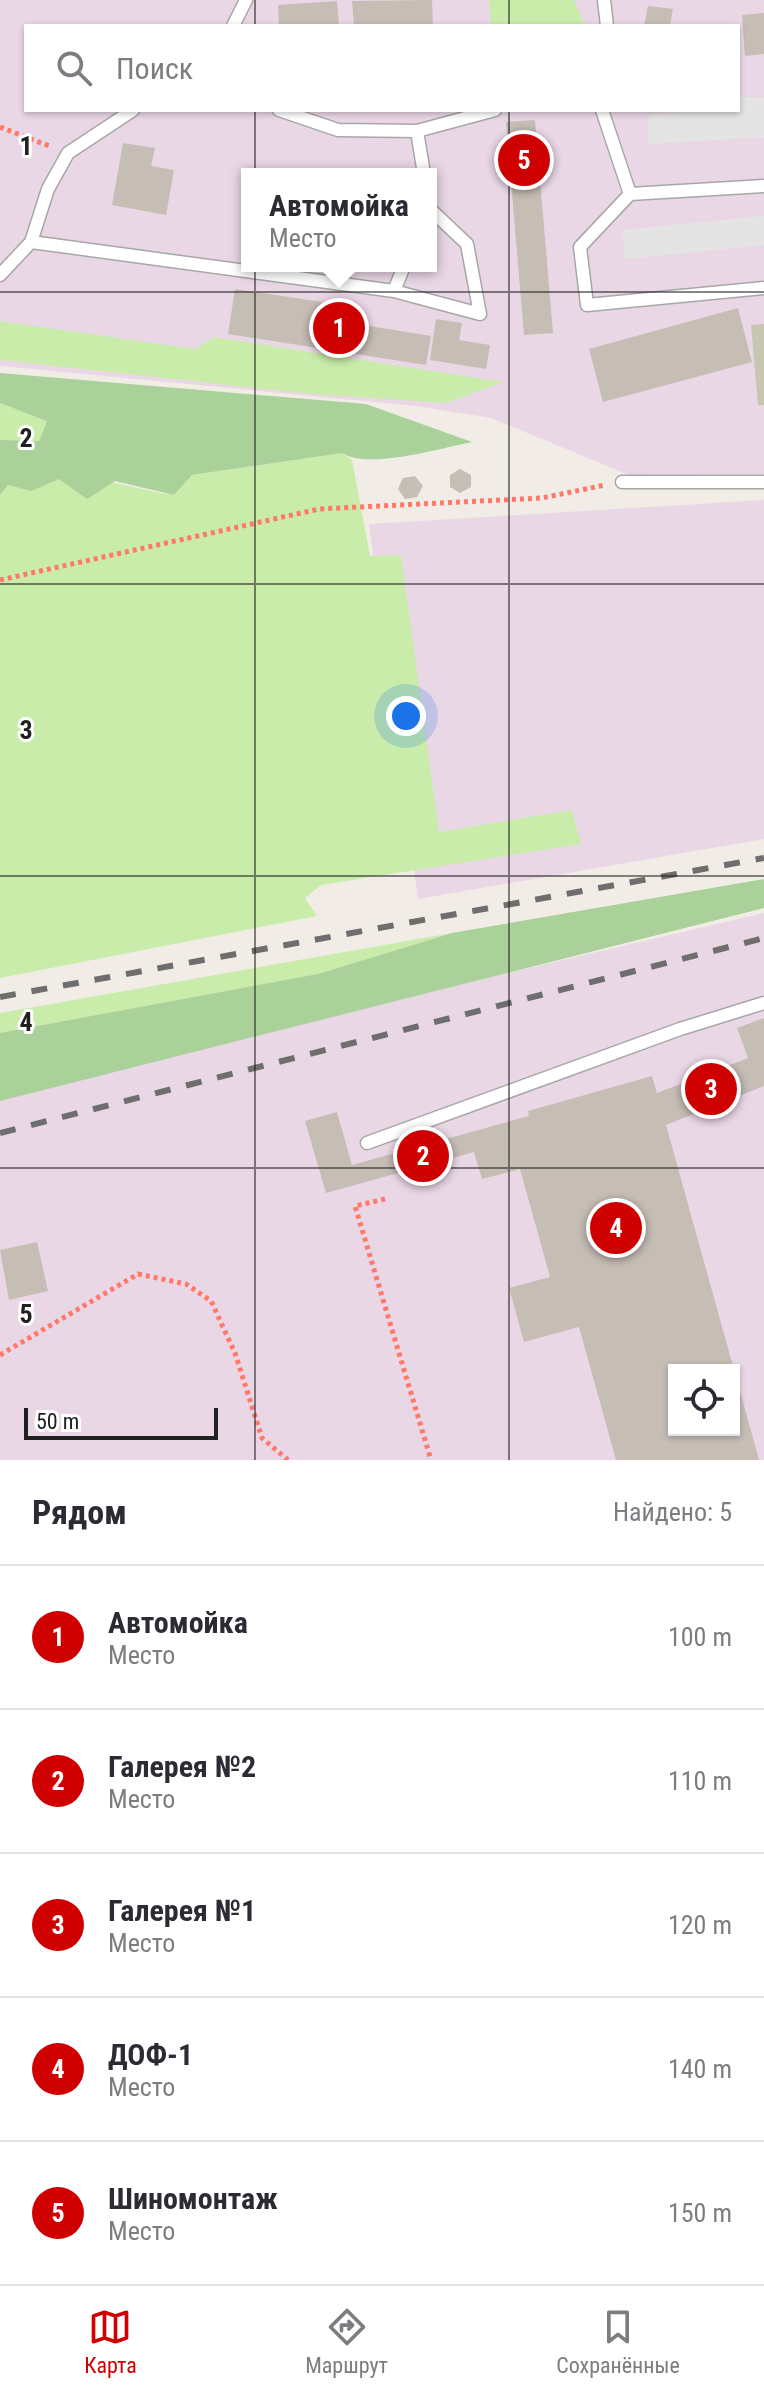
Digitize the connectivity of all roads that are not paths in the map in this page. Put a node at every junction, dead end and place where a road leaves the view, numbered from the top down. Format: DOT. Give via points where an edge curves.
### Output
graph roads {
  1 [pos="246,0"];
  2 [pos="604,0"];
  3 [pos="234,24"];
  4 [pos="607,24"];
  5 [pos="130,112"];
  6 [pos="285,112"];
  7 [pos="488,112"];
  8 [pos="603,112"];
  9 [pos="417,131"];
  10 [pos="423,168"];
  11 [pos="764,186"];
  12 [pos="630,194"];
  13 [pos="437,216"];
  14 [pos="31,242"];
  15 [pos="241,270"];
  16 [pos="253,272"];
  17 [pos="402,272"];
  18 [pos="0,275"];
  19 [pos="764,288"];
  20 [pos="394,291"];
  21 [pos="622,482"];
  22 [pos="764,482"];
  23 [pos="764,1003"];
  24 [pos="367,1143"];
  1 -- 3 [label="lane"];
  2 -- 4 [label="lane"];
  5 -- 14 [label="lane" via="68,153 48,189"];
  6 -- 9 [label="lane" via="338,130"];
  7 -- 9 [label="lane"];
  8 -- 12 [label="lane"];
  9 -- 10 [label="lane"];
  11 -- 12 [label="lane"];
  12 -- 19 [label="lane" via="580,247 587,305"];
  13 -- 20 [label="lane" via="467,244 480,314"];
  14 -- 15 [label="lane"];
  14 -- 18 [label="lane"];
  16 -- 20 [label="lane"];
  17 -- 20 [label="lane"];
  21 -- 22 [label="lane"];
  23 -- 24 [label="lane"];
}
